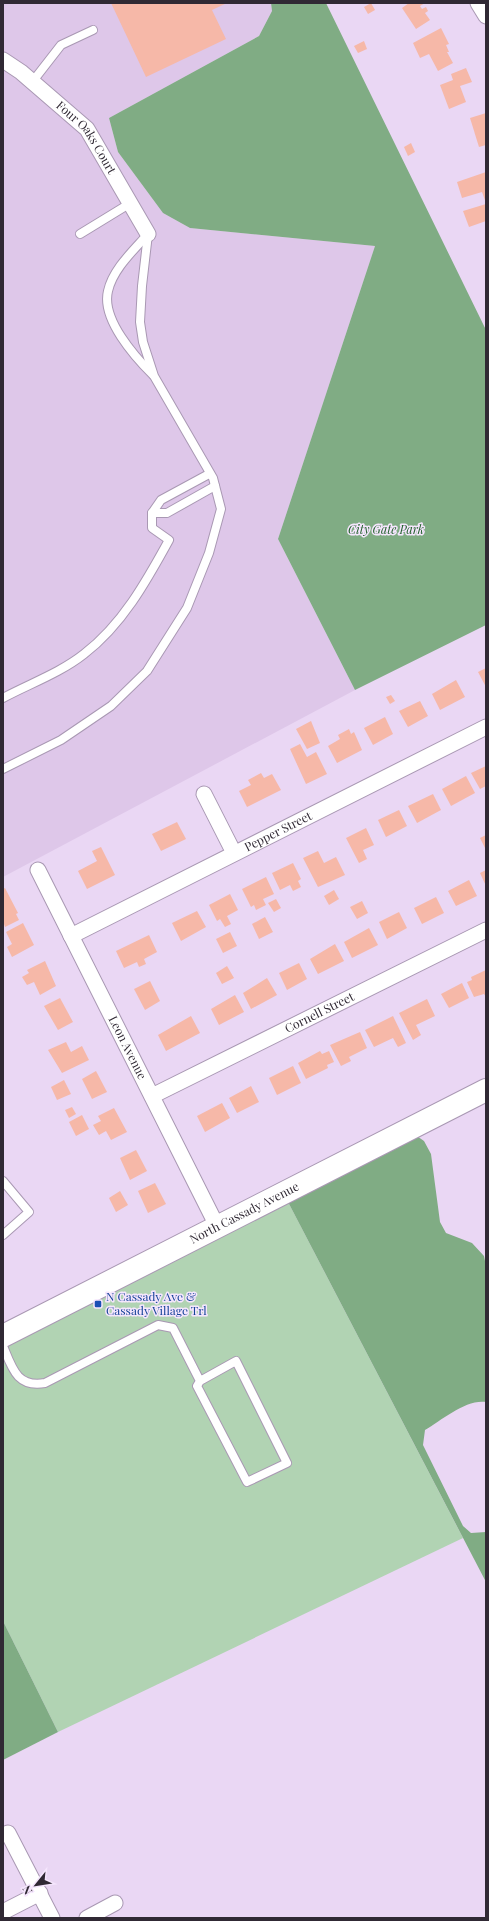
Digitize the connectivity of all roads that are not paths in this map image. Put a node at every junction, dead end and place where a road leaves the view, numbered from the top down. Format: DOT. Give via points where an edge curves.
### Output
graph roads {
  1 [pos="478,3"];
  2 [pos="486,16"];
  3 [pos="93,30"];
  4 [pos="3,60"];
  5 [pos="33,82"];
  6 [pos="130,204"];
  7 [pos="80,234"];
  8 [pos="148,234"];
  9 [pos="154,376"];
  10 [pos="210,474"];
  11 [pos="215,486"];
  12 [pos="152,513"];
  13 [pos="3,698"];
  14 [pos="486,727"];
  15 [pos="3,769"];
  16 [pos="204,794"];
  17 [pos="234,853"];
  18 [pos="38,870"];
  19 [pos="486,930"];
  20 [pos="71,936"];
  21 [pos="486,1090"];
  22 [pos="152,1096"];
  23 [pos="3,1181"];
  24 [pos="217,1226"];
  25 [pos="3,1235"];
  26 [pos="3,1336"];
  27 [pos="3,1346"];
  28 [pos="200,1381"];
  29 [pos="8,1833"];
  30 [pos="40,1893"];
  31 [pos="115,1903"];
  32 [pos="3,1912"];
  33 [pos="52,1918"];
  34 [pos="87,1918"];
  1 -- 2 [label="street"];
  3 -- 5 [label="lane" via="61,45"];
  4 -- 5 [label="street, Four Oaks Court"];
  5 -- 6 [label="street, Four Oaks Court" via="87,129"];
  6 -- 7 [label="lane"];
  6 -- 8 [label="street, Four Oaks Court"];
  8 -- 9 [label="lane" via="140,322 143,342"];
  8 -- 9 [label="lane" via="126,258 113,277 107,293 109,314 122,338 135,357"];
  9 -- 10 [label="lane"];
  10 -- 11 [label="lane"];
  10 -- 12 [label="lane" via="161,500"];
  11 -- 12 [label="lane" via="167,512"];
  11 -- 15 [label="lane" via="221,509 209,553 187,608 147,671 111,706 61,740"];
  12 -- 13 [label="lane" via="152,528 169,540 140,593 103,637 83,654 69,664"];
  14 -- 17 [label="street, Pepper Street"];
  16 -- 17 [label="street"];
  17 -- 20 [label="street, Pepper Street"];
  18 -- 20 [label="street, Leon Avenue"];
  19 -- 22 [label="street, Cornell Street"];
  20 -- 22 [label="street, Leon Avenue"];
  21 -- 24 [label="main road, North Cassady Avenue"];
  22 -- 24 [label="street, Leon Avenue"];
  23 -- 25 [label="lane" via="29,1212"];
  24 -- 26 [label="main road, North Cassady Avenue"];
  27 -- 28 [label="lane" via="12,1369 23,1381 35,1385 45,1384 158,1325 172,1328"];
  28 -- 28 [label="lane" via="236,1361 287,1463 247,1482 197,1386"];
  29 -- 30 [label="street"];
  30 -- 32 [label="street"];
  30 -- 33 [label="street"];
  31 -- 34 [label="street"];
}
